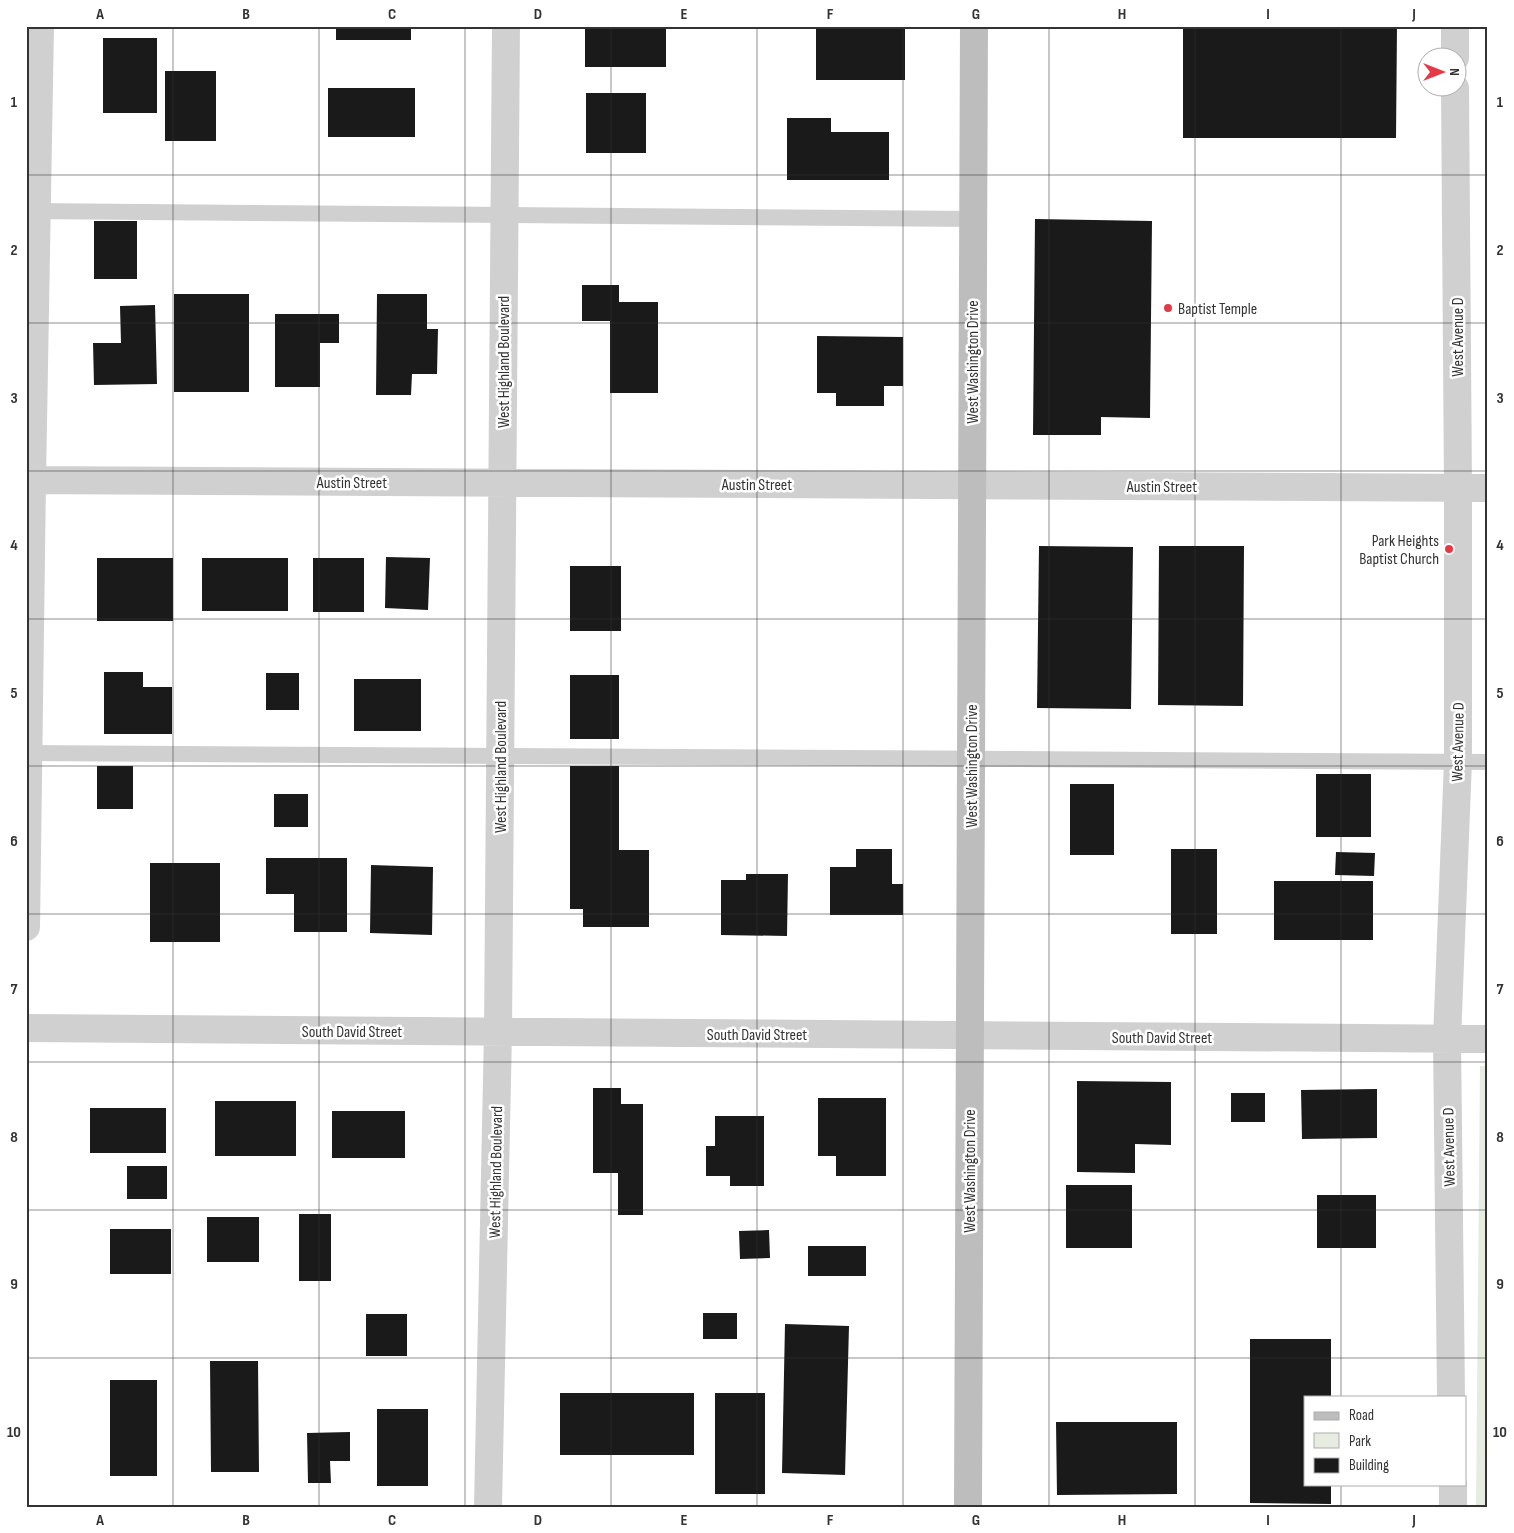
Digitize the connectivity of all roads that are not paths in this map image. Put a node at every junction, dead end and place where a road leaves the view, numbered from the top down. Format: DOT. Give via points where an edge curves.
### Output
graph roads {
  1 [pos="40,26"];
  2 [pos="506,26"];
  3 [pos="974,26"];
  4 [pos="1454,26"];
  5 [pos="1455,48"];
  6 [pos="1455,98"];
  7 [pos="31,211"];
  8 [pos="504,215"];
  9 [pos="973,220"];
  10 [pos="29,480"];
  11 [pos="502,482"];
  12 [pos="972,486"];
  13 [pos="1458,488"];
  14 [pos="1488,488"];
  15 [pos="27,753"];
  16 [pos="500,755"];
  17 [pos="971,759"];
  18 [pos="1458,761"];
  19 [pos="1488,762"];
  20 [pos="26,927"];
  21 [pos="26,1028"];
  22 [pos="498,1032"];
  23 [pos="970,1035"];
  24 [pos="1447,1039"];
  25 [pos="1488,1039"];
  26 [pos="1451,1396"];
  27 [pos="1452,1486"];
  28 [pos="488,1507"];
  29 [pos="968,1507"];
  30 [pos="1453,1507"];
  1 -- 7 [label="street"];
  2 -- 8 [label="street, West Highland Boulevard"];
  3 -- 9 [label="street, West Washington Drive"];
  4 -- 5 [label="street"];
  6 -- 13 [label="street, West Avenue D"];
  7 -- 8 [label="lane"];
  7 -- 10 [label="street"];
  8 -- 9 [label="lane"];
  8 -- 11 [label="street, West Highland Boulevard"];
  9 -- 12 [label="street, West Washington Drive"];
  10 -- 11 [label="street, Austin Street"];
  10 -- 15 [label="street"];
  11 -- 12 [label="street, Austin Street"];
  11 -- 16 [label="street, West Highland Boulevard"];
  12 -- 13 [label="street, Austin Street"];
  12 -- 17 [label="street, West Washington Drive"];
  13 -- 14 [label="street, Austin Street"];
  13 -- 18 [label="street, West Avenue D"];
  15 -- 16 [label="lane"];
  15 -- 20 [label="street"];
  16 -- 17 [label="lane"];
  16 -- 22 [label="street, West Highland Boulevard"];
  17 -- 18 [label="lane"];
  17 -- 23 [label="street, West Washington Drive"];
  18 -- 19 [label="lane"];
  18 -- 24 [label="street, West Avenue D"];
  21 -- 22 [label="street, South David Street"];
  22 -- 23 [label="street, South David Street"];
  22 -- 28 [label="street, West Highland Boulevard"];
  23 -- 24 [label="street, South David Street"];
  23 -- 29 [label="street, West Washington Drive"];
  24 -- 25 [label="street, South David Street"];
  24 -- 26 [label="street, West Avenue D"];
  27 -- 30 [label="street"];
}
